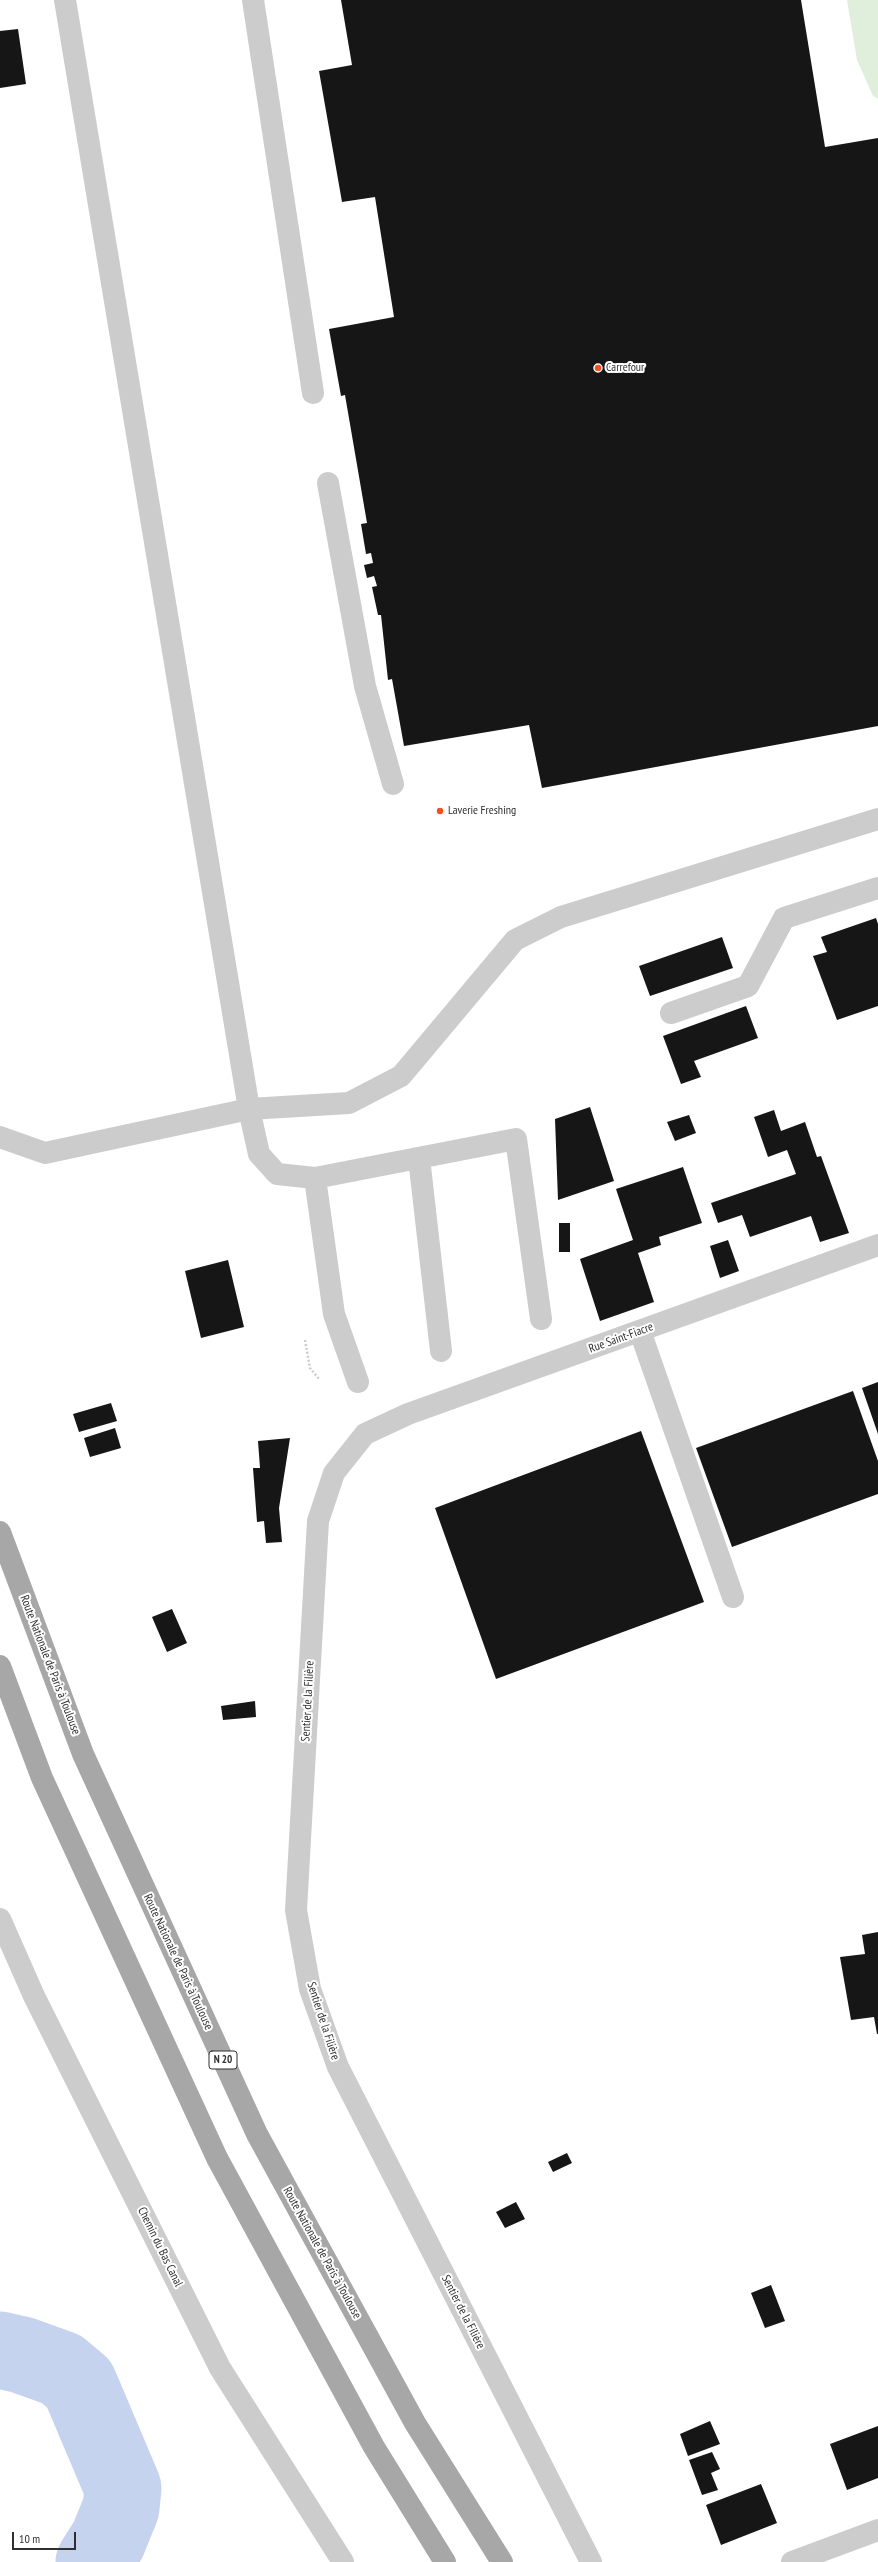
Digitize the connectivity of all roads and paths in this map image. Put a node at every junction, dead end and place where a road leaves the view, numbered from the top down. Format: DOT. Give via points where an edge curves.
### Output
graph roads {
  1 [pos="65,0"];
  2 [pos="254,0"];
  3 [pos="313,393"];
  4 [pos="328,483"];
  5 [pos="393,784"];
  6 [pos="878,819"];
  7 [pos="878,888"];
  8 [pos="671,1013"];
  9 [pos="249,1109"];
  10 [pos="0,1137"];
  11 [pos="419,1158"];
  12 [pos="315,1178"];
  13 [pos="878,1245"];
  14 [pos="541,1319"];
  15 [pos="640,1331"];
  16 [pos="442,1351"];
  17 [pos="358,1382"];
  18 [pos="365,1434"];
  19 [pos="0,1532"];
  20 [pos="733,1597"];
  21 [pos="0,1666"];
  22 [pos="0,1919"];
  23 [pos="878,2530"];
  24 [pos="343,2562"];
  25 [pos="445,2562"];
  26 [pos="502,2562"];
  27 [pos="591,2562"];
  28 [pos="792,2562"];
  1 -- 9 [label="street"];
  2 -- 3 [label="street"];
  4 -- 5 [label="street" via="365,686"];
  6 -- 9 [label="street" via="561,917 515,940 401,1076 349,1103"];
  7 -- 8 [label="street" via="784,918 748,986"];
  9 -- 10 [label="street" via="45,1153"];
  9 -- 12 [label="street" via="259,1154 277,1174"];
  11 -- 12 [label="street"];
  11 -- 14 [label="street" via="516,1139"];
  11 -- 16 [label="street"];
  12 -- 17 [label="street" via="334,1314"];
  13 -- 15 [label="street, Rue Saint-Fiacre"];
  15 -- 18 [label="street, Rue Saint-Fiacre" via="408,1414"];
  15 -- 20 [label="street"];
  18 -- 27 [label="street, Sentier de la Filière" via="334,1473 318,1521 296,1910 310,1989 338,2067"];
  19 -- 26 [label="main road, Route Nationale de Paris à Toulouse / N 20" via="83,1754 257,2134 415,2423"];
  21 -- 25 [label="main road" via="42,1778 217,2158 374,2447"];
  22 -- 24 [label="street, Chemin du Bas Canal" via="34,1996 220,2368"];
  23 -- 28 [label="street"];
}
